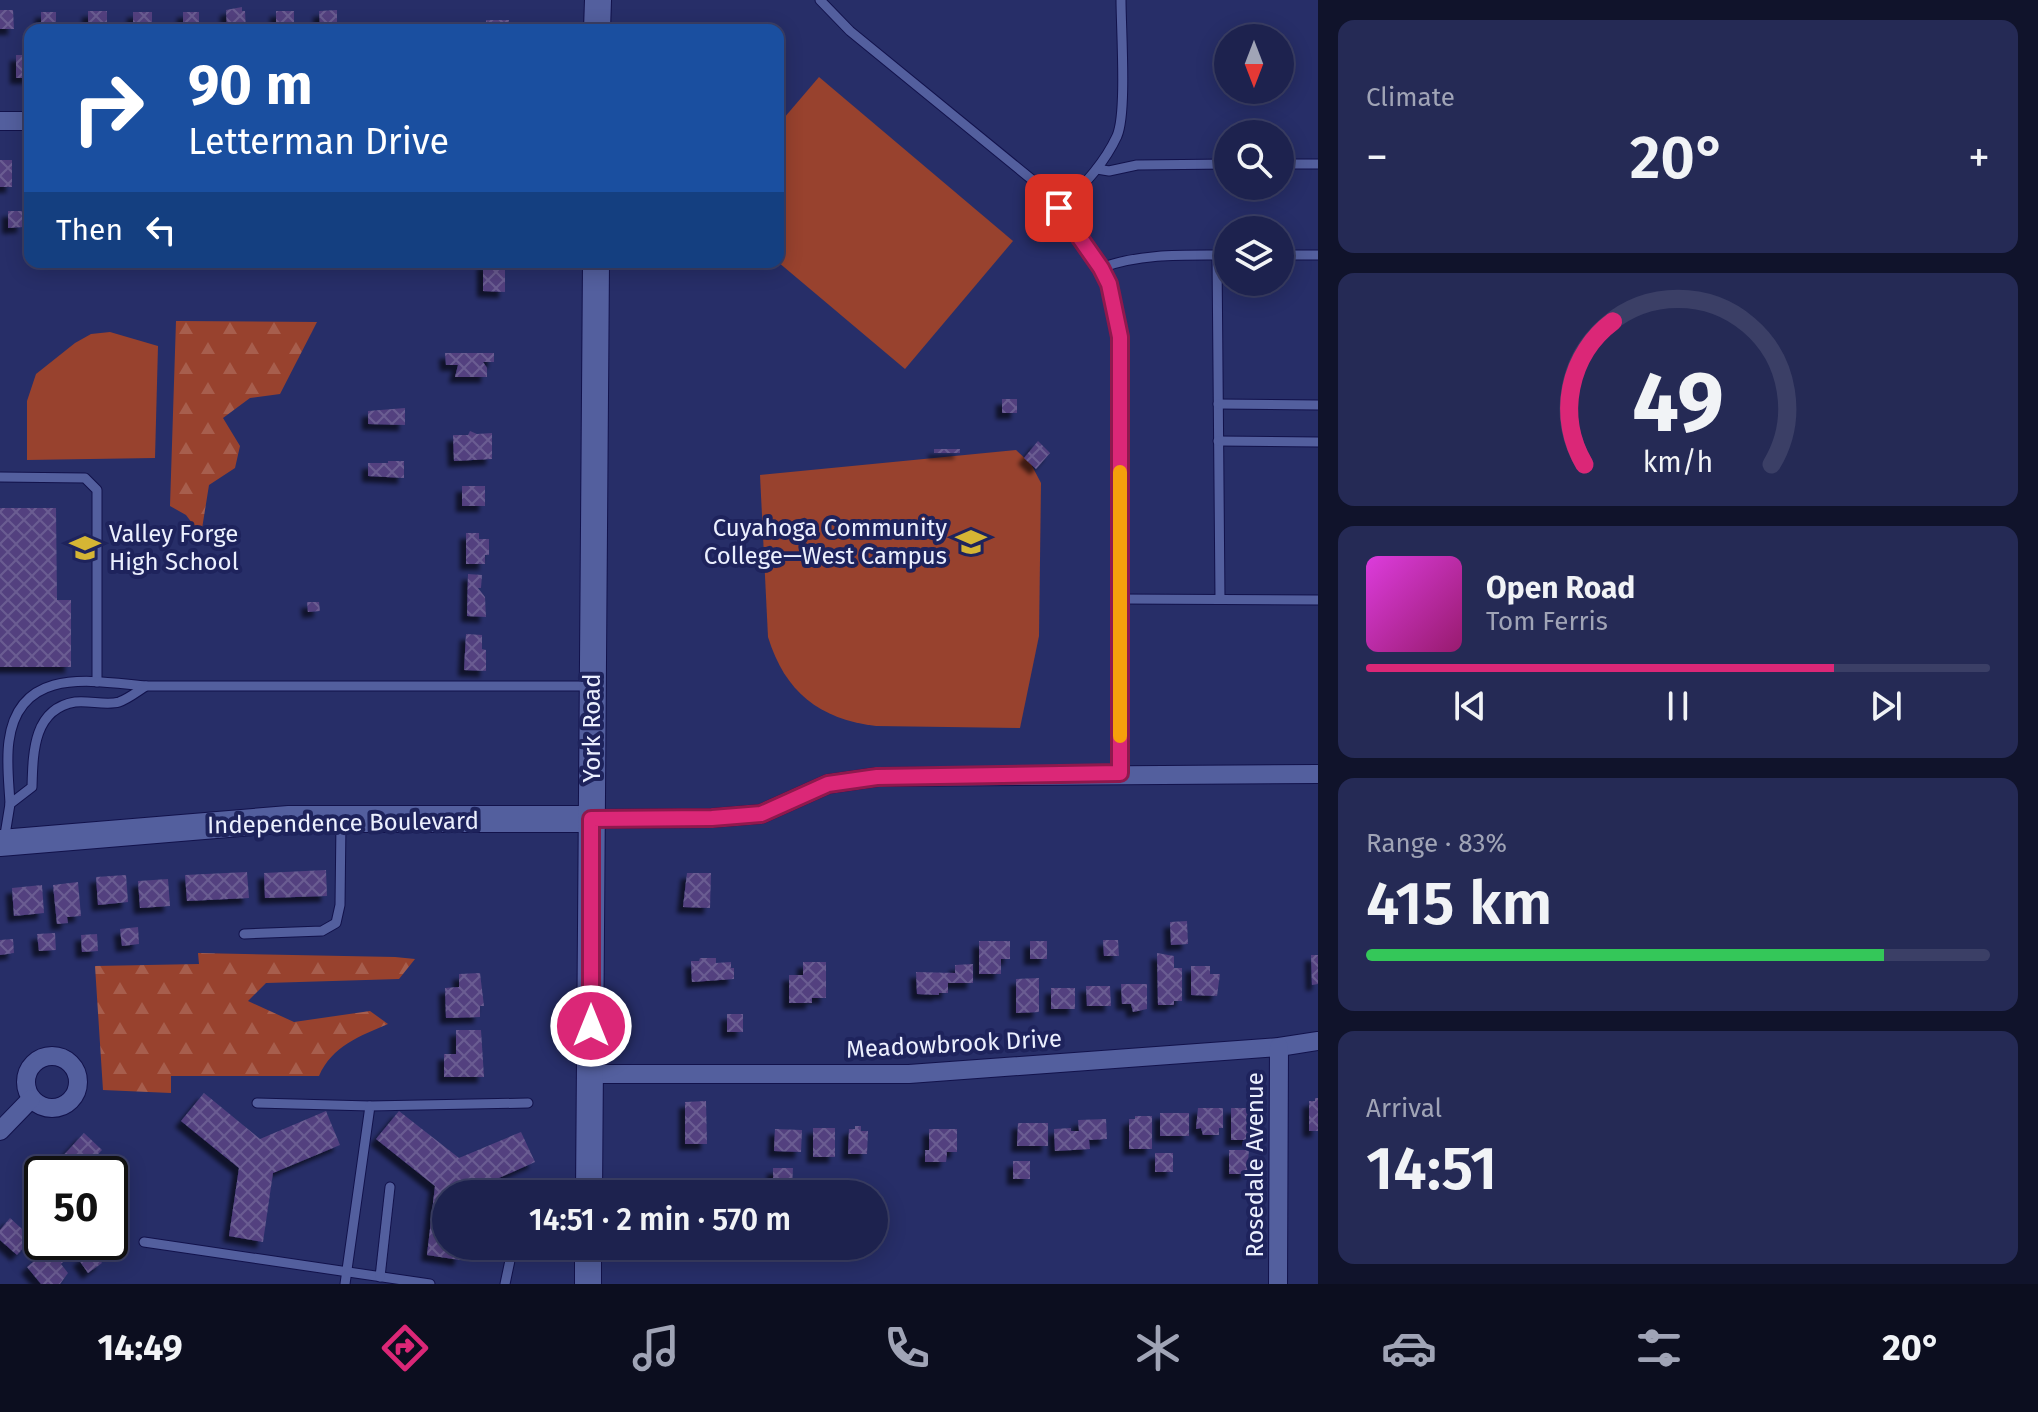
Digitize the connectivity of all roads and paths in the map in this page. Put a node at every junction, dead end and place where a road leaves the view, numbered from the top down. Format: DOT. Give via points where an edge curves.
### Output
graph roads {
  1 [pos="598,0"];
  2 [pos="820,0"];
  3 [pos="1121,0"];
  4 [pos="597,24"];
  5 [pos="0,121"];
  6 [pos="24,121"];
  7 [pos="1214,164"];
  8 [pos="1294,164"];
  9 [pos="1318,164"];
  10 [pos="1097,169"];
  11 [pos="1059,208"];
  12 [pos="1214,255"];
  13 [pos="1294,255"];
  14 [pos="1318,255"];
  15 [pos="596,268"];
  16 [pos="1101,268"];
  17 [pos="1221,296"];
  18 [pos="1218,404"];
  19 [pos="1318,405"];
  20 [pos="1218,441"];
  21 [pos="1318,442"];
  22 [pos="0,477"];
  23 [pos="1120,599"];
  24 [pos="1220,599"];
  25 [pos="1318,600"];
  26 [pos="97,682"];
  27 [pos="146,686"];
  28 [pos="592,686"];
  29 [pos="1120,773"];
  30 [pos="1318,774"];
  31 [pos="10,804"];
  32 [pos="341,819"];
  33 [pos="591,819"];
  34 [pos="2,842"];
  35 [pos="244,934"];
  36 [pos="1318,1041"];
  37 [pos="1279,1047"];
  38 [pos="591,1074"];
  39 [pos="31,1099"];
  40 [pos="257,1103"];
  41 [pos="528,1103"];
  42 [pos="370,1106"];
  43 [pos="0,1131"];
  44 [pos="589,1180"];
  45 [pos="390,1187"];
  46 [pos="144,1242"];
  47 [pos="510,1260"];
  48 [pos="588,1260"];
  49 [pos="347,1273"];
  50 [pos="380,1277"];
  51 [pos="345,1284"];
  52 [pos="430,1284"];
  53 [pos="505,1284"];
  54 [pos="588,1284"];
  55 [pos="1278,1284"];
  1 -- 4 [label="main road"];
  2 -- 11 [label="lane" via="850,31 1041,187"];
  3 -- 10 [label="lane" via="1118,133"];
  5 -- 6 [label="street"];
  7 -- 10 [label="lane"];
  8 -- 9 [label="lane"];
  10 -- 11 [label="lane"];
  11 -- 16 [label="lane"];
  12 -- 16 [label="lane" via="1119,261"];
  13 -- 14 [label="lane"];
  15 -- 28 [label="main road, York Road"];
  16 -- 23 [label="lane" via="1120,337"];
  17 -- 18 [label="lane"];
  18 -- 19 [label="lane"];
  18 -- 20 [label="lane"];
  20 -- 21 [label="lane"];
  20 -- 24 [label="lane"];
  22 -- 26 [label="lane" via="85,478 97,490"];
  23 -- 24 [label="lane"];
  23 -- 29 [label="lane"];
  24 -- 25 [label="lane"];
  26 -- 27 [label="lane"];
  26 -- 31 [label="lane" via="59,683 29,697 9,741"];
  27 -- 28 [label="lane"];
  27 -- 31 [label="lane" via="118,703 75,702 43,721 34,742 32,787"];
  28 -- 33 [label="main road, York Road"];
  29 -- 30 [label="street"];
  29 -- 33 [label="street" via="877,777 828,784 761,814"];
  31 -- 34 [label="lane"];
  32 -- 33 [label="main road, Independence Boulevard"];
  32 -- 34 [label="main road, Independence Boulevard"];
  32 -- 35 [label="lane" via="336,923 322,931"];
  33 -- 38 [label="main road, York Road"];
  36 -- 37 [label="street, Meadowbrook Drive"];
  37 -- 38 [label="street, Meadowbrook Drive" via="909,1074"];
  37 -- 55 [label="street, Rosedale Avenue"];
  38 -- 44 [label="main road, York Road"];
  39 -- 43 [label="street"];
  40 -- 42 [label="lane"];
  41 -- 42 [label="lane"];
  42 -- 49 [label="lane"];
  45 -- 50 [label="lane"];
  46 -- 49 [label="lane"];
  47 -- 53 [label="lane"];
  48 -- 54 [label="main road"];
  49 -- 50 [label="lane"];
  49 -- 51 [label="lane"];
  50 -- 52 [label="lane"];
}
